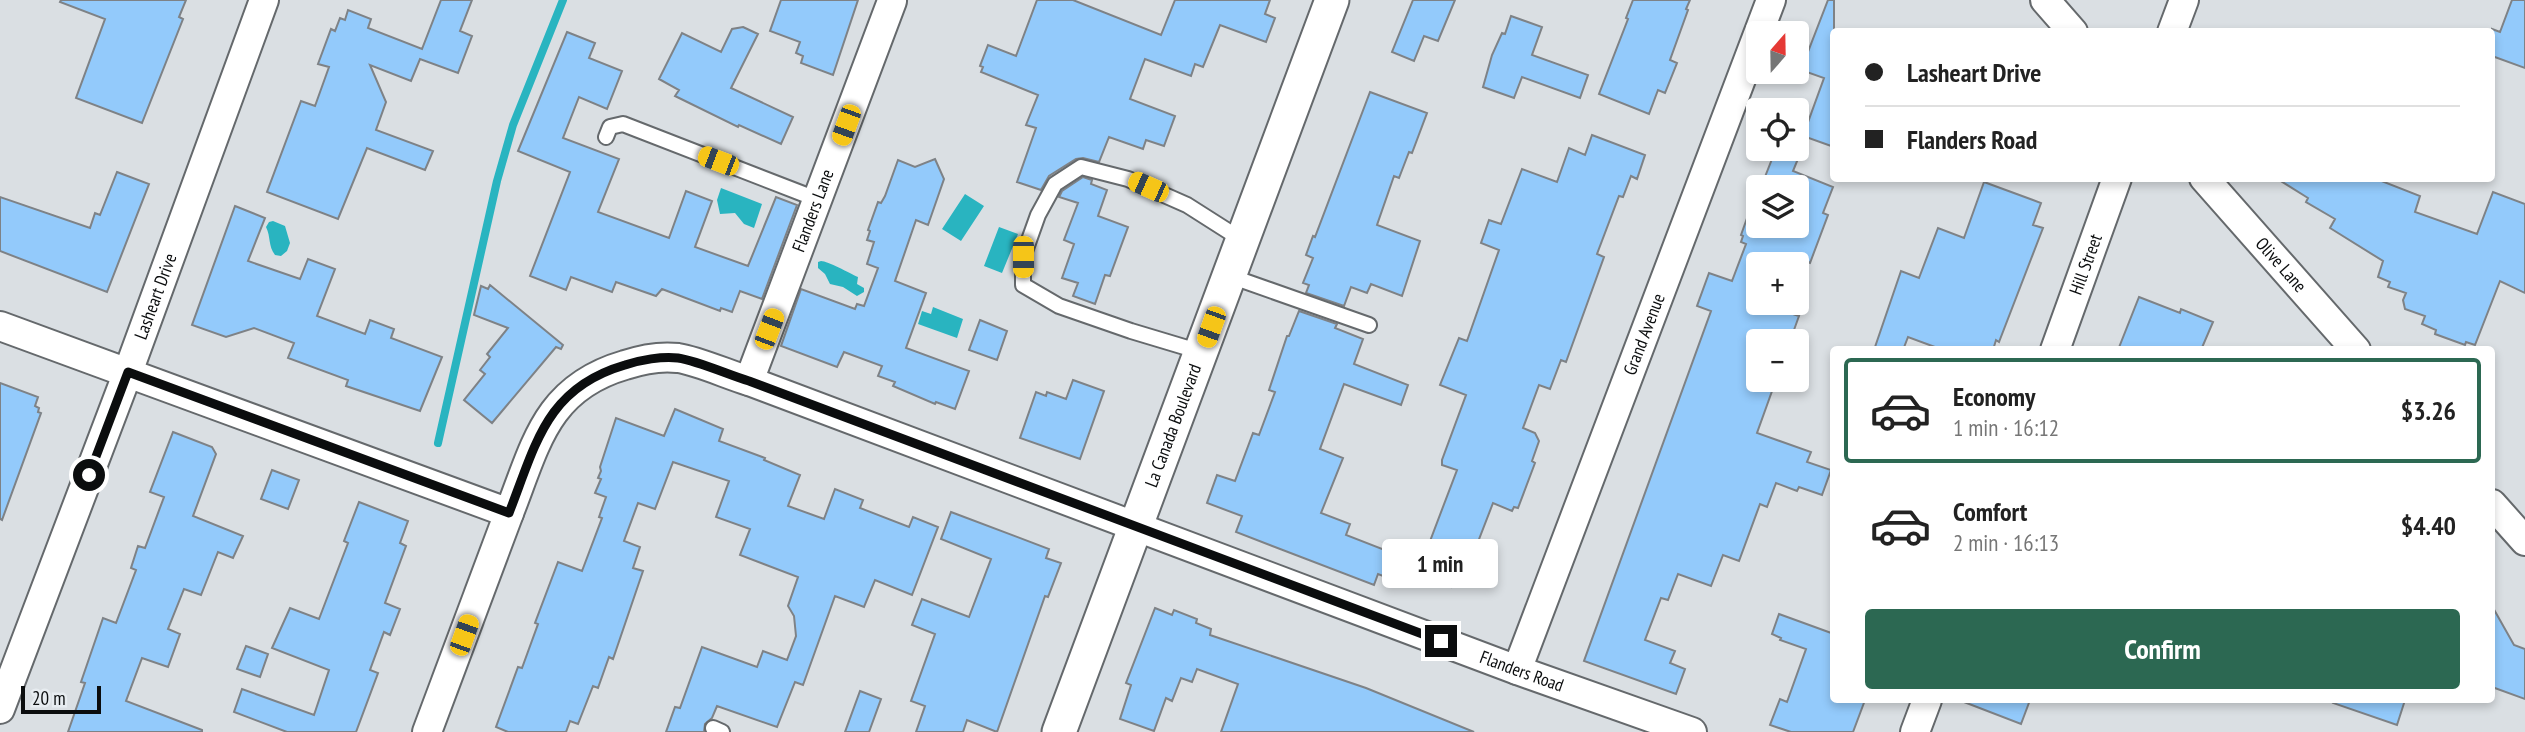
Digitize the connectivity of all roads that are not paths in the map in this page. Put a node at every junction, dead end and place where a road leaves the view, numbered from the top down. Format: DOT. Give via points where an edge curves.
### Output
graph roads {
  1 [pos="264,0"];
  2 [pos="1332,0"];
  3 [pos="1771,0"];
  4 [pos="2045,0"];
  5 [pos="2184,0"];
  6 [pos="892,1"];
  7 [pos="2070,28"];
  8 [pos="2174,28"];
  9 [pos="606,137"];
  10 [pos="2117,182"];
  11 [pos="2208,182"];
  12 [pos="819,200"];
  13 [pos="1243,241"];
  14 [pos="1230,276"];
  15 [pos="1368,325"];
  16 [pos="0,326"];
  17 [pos="2056,346"];
  18 [pos="2352,346"];
  19 [pos="1202,352"];
  20 [pos="128,372"];
  21 [pos="749,381"];
  22 [pos="2495,506"];
  23 [pos="509,513"];
  24 [pos="1136,527"];
  25 [pos="2525,541"];
  26 [pos="1517,670"];
  27 [pos="1926,703"];
  28 [pos="0,709"];
  29 [pos="427,732"];
  30 [pos="1059,732"];
  31 [pos="1692,732"];
  32 [pos="1915,732"];
  1 -- 20 [label="street, Lasheart Drive"];
  2 -- 13 [label="street, La Canada Boulevard"];
  3 -- 26 [label="street, Grand Avenue"];
  4 -- 7 [label="street"];
  5 -- 8 [label="street"];
  6 -- 12 [label="street, Flanders Lane"];
  9 -- 12 [label="lane" via="610,127 623,124"];
  10 -- 17 [label="street, Hill Street"];
  11 -- 18 [label="street, Olive Lane"];
  12 -- 21 [label="street, Flanders Lane"];
  13 -- 14 [label="street, La Canada Boulevard"];
  13 -- 19 [label="lane" via="1187,205 1128,179 1081,167 1055,184 1038,215 1023,257 1023,285 1059,306"];
  14 -- 15 [label="lane"];
  14 -- 19 [label="street, La Canada Boulevard"];
  16 -- 20 [label="street"];
  19 -- 24 [label="street, La Canada Boulevard"];
  20 -- 23 [label="street"];
  20 -- 28 [label="street, Lasheart Drive"];
  21 -- 23 [label="street, Flanders Road" via="677,358 638,361 604,371 569,393 541,430"];
  21 -- 24 [label="street, Flanders Road"];
  22 -- 25 [label="street"];
  23 -- 29 [label="street, Flanders Road"];
  24 -- 26 [label="street, Flanders Road"];
  24 -- 30 [label="street, La Canada Boulevard"];
  26 -- 31 [label="street, Flanders Road"];
  27 -- 32 [label="street"];
}
